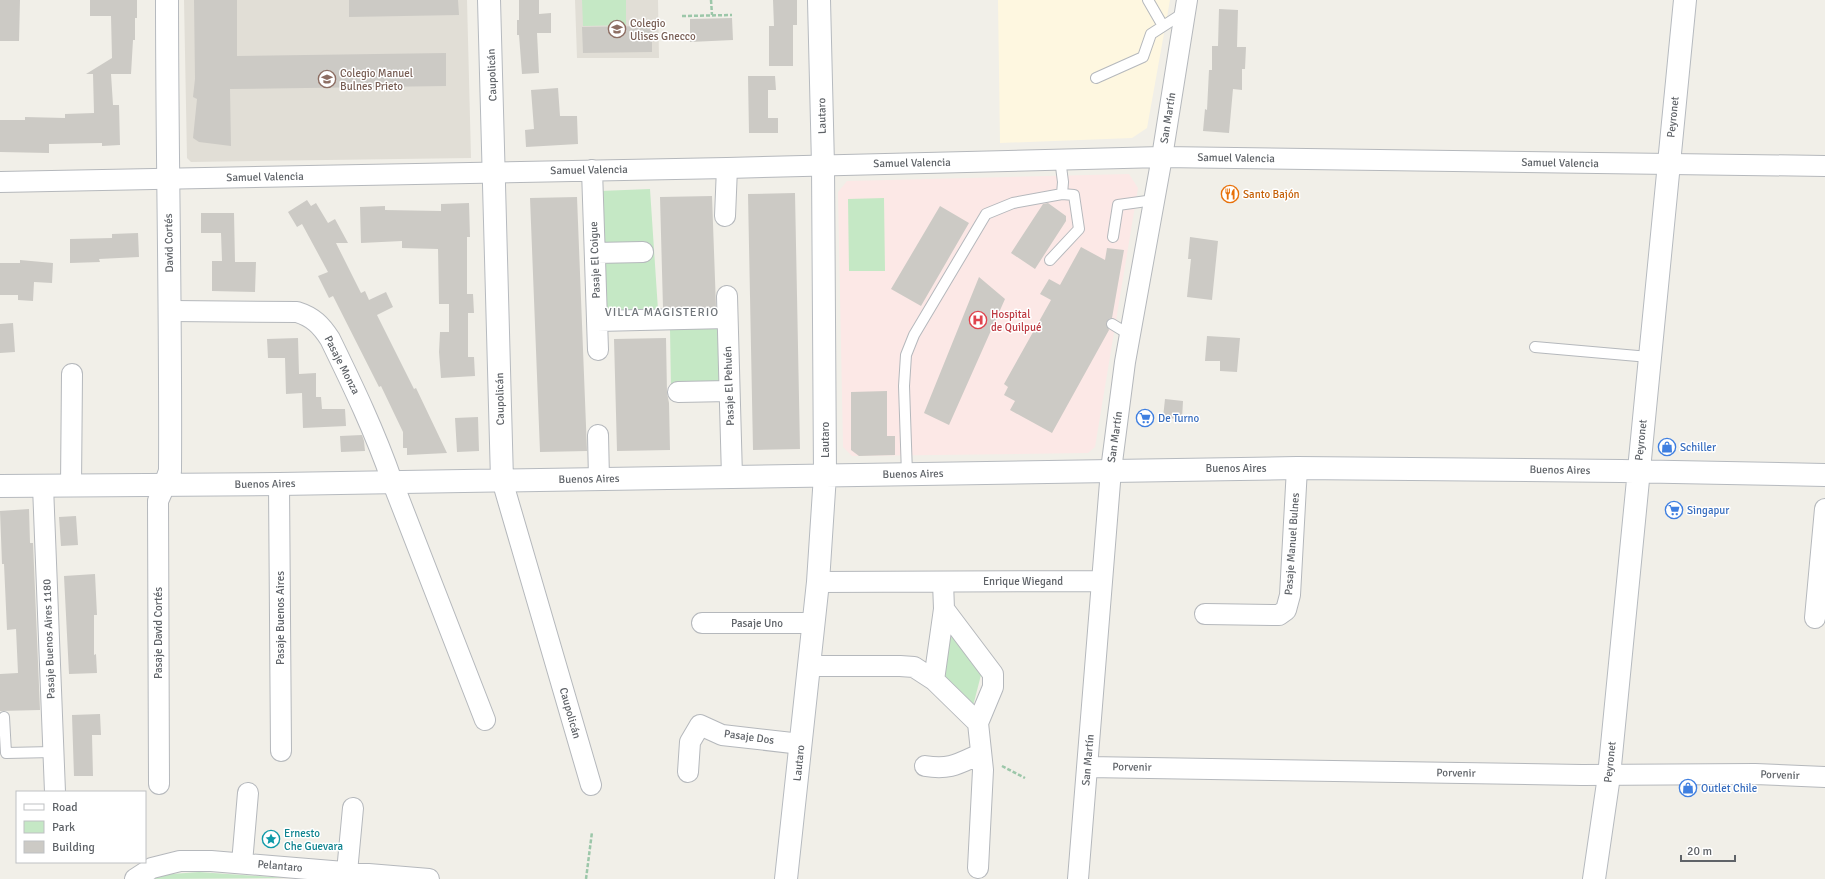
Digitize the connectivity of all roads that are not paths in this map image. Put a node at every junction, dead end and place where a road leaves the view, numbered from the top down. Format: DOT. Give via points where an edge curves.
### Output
graph roads {
  1 [pos="167,0"];
  2 [pos="489,0"];
  3 [pos="819,0"];
  4 [pos="1148,0"];
  5 [pos="1685,0"];
  6 [pos="1186,6"];
  7 [pos="1163,26"];
  8 [pos="1096,78"];
  9 [pos="1162,157"];
  10 [pos="1060,159"];
  11 [pos="823,165"];
  12 [pos="1668,165"];
  13 [pos="1825,166"];
  14 [pos="727,168"];
  15 [pos="592,170"];
  16 [pos="494,172"];
  17 [pos="167,180"];
  18 [pos="0,182"];
  19 [pos="1062,194"];
  20 [pos="1154,200"];
  21 [pos="724,216"];
  22 [pos="1113,237"];
  23 [pos="643,252"];
  24 [pos="595,253"];
  25 [pos="1050,260"];
  26 [pos="727,296"];
  27 [pos="170,311"];
  28 [pos="727,318"];
  29 [pos="597,321"];
  30 [pos="1112,324"];
  31 [pos="1130,336"];
  32 [pos="1535,348"];
  33 [pos="598,350"];
  34 [pos="1649,357"];
  35 [pos="72,374"];
  36 [pos="729,391"];
  37 [pos="678,392"];
  38 [pos="598,435"];
  39 [pos="1297,468"];
  40 [pos="1110,470"];
  41 [pos="1638,471"];
  42 [pos="907,474"];
  43 [pos="825,475"];
  44 [pos="1825,475"];
  45 [pos="732,477"];
  46 [pos="599,479"];
  47 [pos="502,480"];
  48 [pos="392,481"];
  49 [pos="279,484"];
  50 [pos="165,485"];
  51 [pos="0,486"];
  52 [pos="43,486"];
  53 [pos="71,486"];
  54 [pos="1825,509"];
  55 [pos="1102,581"];
  56 [pos="818,582"];
  57 [pos="943,582"];
  58 [pos="944,609"];
  59 [pos="1205,614"];
  60 [pos="1815,618"];
  61 [pos="702,623"];
  62 [pos="813,623"];
  63 [pos="810,666"];
  64 [pos="934,680"];
  65 [pos="4,716"];
  66 [pos="485,720"];
  67 [pos="978,723"];
  68 [pos="800,744"];
  69 [pos="281,751"];
  70 [pos="53,752"];
  71 [pos="980,754"];
  72 [pos="925,766"];
  73 [pos="1088,767"];
  74 [pos="688,772"];
  75 [pos="1609,776"];
  76 [pos="1825,777"];
  77 [pos="159,784"];
  78 [pos="591,785"];
  79 [pos="55,791"];
  80 [pos="248,793"];
  81 [pos="352,808"];
  82 [pos="242,863"];
  83 [pos="978,868"];
  84 [pos="347,872"];
  85 [pos="135,879"];
  86 [pos="429,879"];
  87 [pos="786,879"];
  88 [pos="1078,879"];
  89 [pos="1594,879"];
  1 -- 17 [label="street, David Cortés"];
  2 -- 16 [label="street, Caupolicán"];
  3 -- 11 [label="street, Lautaro"];
  4 -- 7 [label="lane"];
  5 -- 12 [label="street, Peyronet"];
  6 -- 7 [label="lane"];
  6 -- 9 [label="street, San Martín"];
  7 -- 8 [label="lane" via="1151,34 1143,57"];
  9 -- 10 [label="street, Samuel Valencia"];
  9 -- 12 [label="street, Samuel Valencia"];
  9 -- 20 [label="street, San Martín"];
  10 -- 11 [label="street, Samuel Valencia"];
  10 -- 19 [label="lane"];
  11 -- 14 [label="street, Samuel Valencia"];
  11 -- 43 [label="street, Lautaro"];
  12 -- 13 [label="street, Samuel Valencia"];
  12 -- 34 [label="street, Peyronet"];
  14 -- 15 [label="street, Samuel Valencia"];
  14 -- 21 [label="street"];
  15 -- 16 [label="street, Samuel Valencia"];
  15 -- 24 [label="street, Pasaje El Coigue"];
  16 -- 17 [label="street, Samuel Valencia"];
  16 -- 47 [label="street, Caupolicán"];
  17 -- 18 [label="street, Samuel Valencia"];
  17 -- 27 [label="street, David Cortés"];
  19 -- 25 [label="lane" via="1074,194 1079,229"];
  19 -- 42 [label="lane" via="1013,204 986,214 914,335 906,355 904,386"];
  20 -- 22 [label="lane" via="1118,205"];
  20 -- 31 [label="street, San Martín"];
  23 -- 24 [label="street"];
  24 -- 29 [label="street, Pasaje El Coigue"];
  26 -- 28 [label="street, Pasaje El Pehuén"];
  27 -- 48 [label="street, Pasaje Monza" via="297,312 316,321 330,339 360,402"];
  27 -- 50 [label="street, David Cortés" via="170,471"];
  28 -- 29 [label="street"];
  28 -- 36 [label="street, Pasaje El Pehuén"];
  29 -- 33 [label="street, Pasaje El Coigue"];
  30 -- 31 [label="lane"];
  31 -- 40 [label="street, San Martín"];
  32 -- 34 [label="lane"];
  34 -- 41 [label="street, Peyronet"];
  35 -- 53 [label="street"];
  36 -- 37 [label="street"];
  36 -- 45 [label="street, Pasaje El Pehuén"];
  38 -- 46 [label="street"];
  39 -- 40 [label="street, Buenos Aires"];
  39 -- 41 [label="street, Buenos Aires"];
  39 -- 59 [label="street, Pasaje Manuel Bulnes" via="1290,595 1286,610 1279,615"];
  40 -- 42 [label="street, Buenos Aires"];
  40 -- 55 [label="street, San Martín"];
  41 -- 44 [label="street, Buenos Aires"];
  41 -- 75 [label="street, Peyronet"];
  42 -- 43 [label="street, Buenos Aires"];
  43 -- 45 [label="street, Buenos Aires"];
  43 -- 56 [label="street, Lautaro"];
  45 -- 46 [label="street, Buenos Aires"];
  46 -- 47 [label="street, Buenos Aires"];
  47 -- 48 [label="street, Buenos Aires"];
  47 -- 78 [label="street, Caupolicán"];
  48 -- 49 [label="street, Buenos Aires"];
  48 -- 66 [label="street, Pasaje Monza"];
  49 -- 50 [label="street, Buenos Aires"];
  49 -- 69 [label="street, Pasaje Buenos Aires"];
  50 -- 53 [label="street, Buenos Aires"];
  50 -- 77 [label="street, Pasaje David Cortés" via="158,501"];
  51 -- 52 [label="street, Buenos Aires"];
  52 -- 53 [label="street, Buenos Aires"];
  52 -- 70 [label="street, Pasaje Buenos Aires 1180"];
  54 -- 60 [label="street"];
  55 -- 57 [label="street, Enrique Wiegand"];
  55 -- 73 [label="street, San Martín"];
  56 -- 57 [label="street, Enrique Wiegand"];
  56 -- 62 [label="street, Lautaro"];
  57 -- 58 [label="street"];
  58 -- 64 [label="street"];
  58 -- 67 [label="street" via="993,674 993,687"];
  61 -- 62 [label="street, Pasaje Uno"];
  62 -- 63 [label="street, Lautaro"];
  63 -- 64 [label="street" via="914,667"];
  63 -- 68 [label="street, Lautaro"];
  64 -- 67 [label="street"];
  65 -- 70 [label="lane" via="6,753"];
  67 -- 71 [label="street"];
  68 -- 74 [label="street, Pasaje Dos" via="722,735 700,725 690,742"];
  68 -- 87 [label="street, Lautaro"];
  70 -- 79 [label="street, Pasaje Buenos Aires 1180"];
  71 -- 72 [label="street" via="950,767"];
  71 -- 83 [label="street" via="983,770"];
  73 -- 75 [label="street, Porvenir"];
  73 -- 88 [label="street, San Martín"];
  75 -- 76 [label="street, Porvenir" via="1754,774"];
  75 -- 89 [label="street, Peyronet"];
  80 -- 82 [label="street"];
  81 -- 84 [label="street"];
  82 -- 84 [label="street, Pelantaro"];
  82 -- 85 [label="street, Pelantaro" via="180,861 152,868"];
  84 -- 86 [label="street, Pelantaro"];
}
